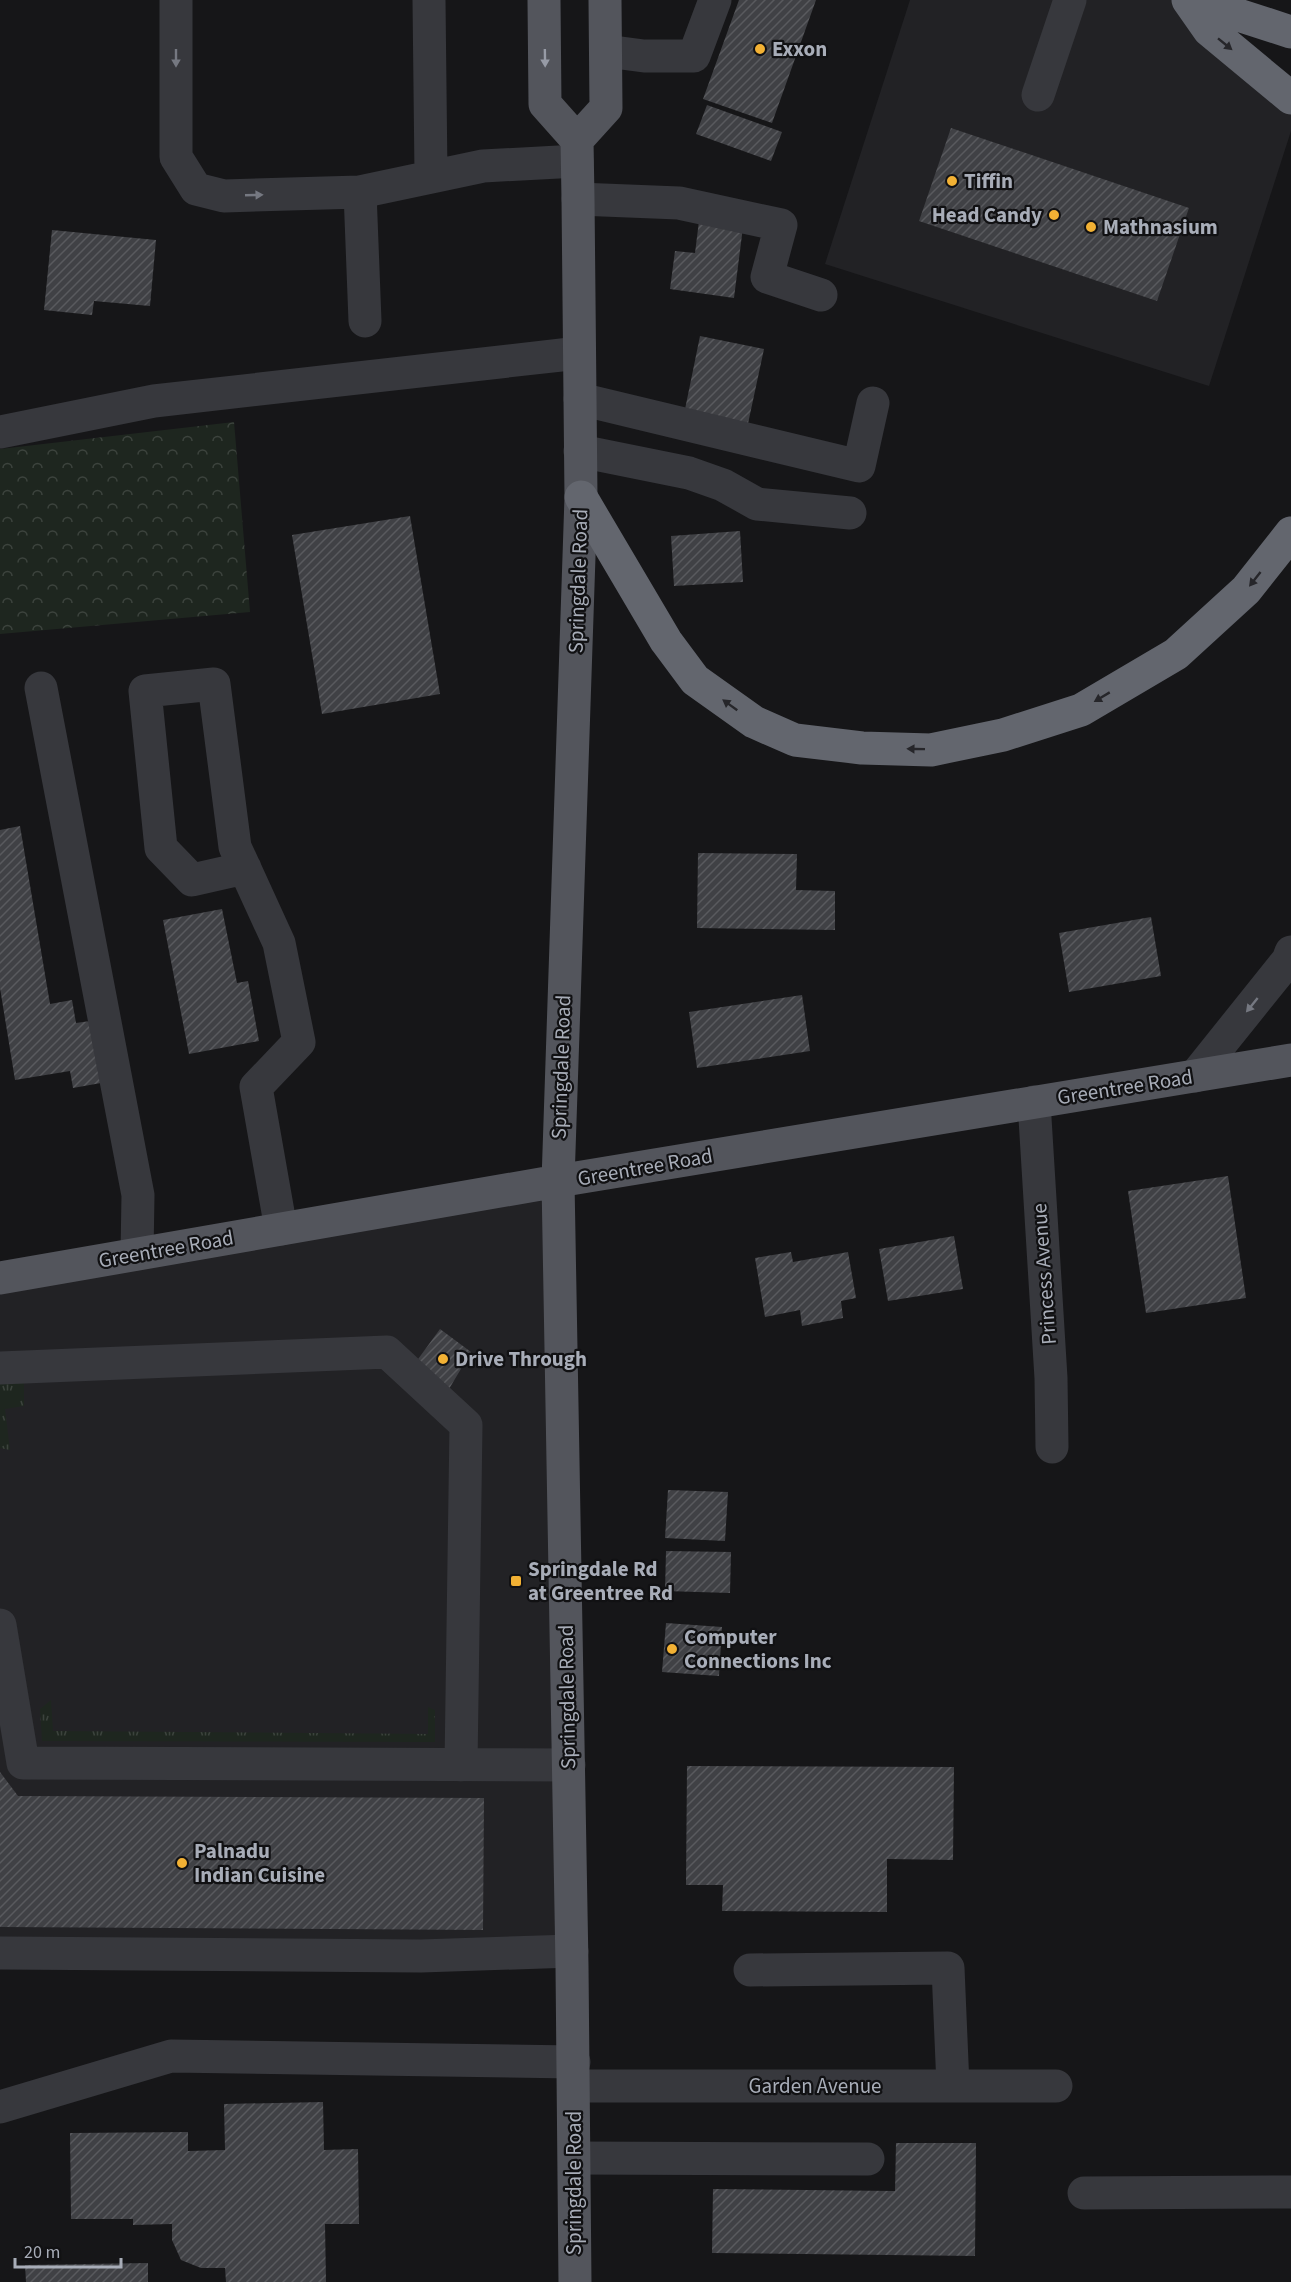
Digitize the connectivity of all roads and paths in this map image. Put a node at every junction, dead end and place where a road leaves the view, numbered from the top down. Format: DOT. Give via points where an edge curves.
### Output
graph roads {
  1 [pos="176,0"];
  2 [pos="429,0"];
  3 [pos="544,0"];
  4 [pos="605,0"];
  5 [pos="715,0"];
  6 [pos="1070,0"];
  7 [pos="1188,0"];
  8 [pos="1192,0"];
  9 [pos="1291,32"];
  10 [pos="606,51"];
  11 [pos="1038,95"];
  12 [pos="1291,98"];
  13 [pos="577,151"];
  14 [pos="431,175"];
  15 [pos="360,192"];
  16 [pos="578,199"];
  17 [pos="821,295"];
  18 [pos="365,321"];
  19 [pos="579,353"];
  20 [pos="580,399"];
  21 [pos="873,402"];
  22 [pos="0,432"];
  23 [pos="580,451"];
  24 [pos="581,497"];
  25 [pos="850,513"];
  26 [pos="1291,533"];
  27 [pos="41,688"];
  28 [pos="245,868"];
  29 [pos="1290,960"];
  30 [pos="1291,1060"];
  31 [pos="1195,1076"];
  32 [pos="1034,1102"];
  33 [pos="558,1181"];
  34 [pos="281,1229"];
  35 [pos="137,1254"];
  36 [pos="0,1278"];
  37 [pos="0,1368"];
  38 [pos="1052,1447"];
  39 [pos="0,1625"];
  40 [pos="460,1765"];
  41 [pos="569,1766"];
  42 [pos="572,1951"];
  43 [pos="0,1953"];
  44 [pos="750,1970"];
  45 [pos="574,2074"];
  46 [pos="953,2086"];
  47 [pos="1056,2086"];
  48 [pos="0,2107"];
  49 [pos="574,2158"];
  50 [pos="868,2159"];
  51 [pos="1291,2192"];
  52 [pos="1084,2193"];
  53 [pos="575,2282"];
  1 -- 15 [label="street, one-way" via="176,157 195,189 224,196"];
  2 -- 14 [label="street"];
  3 -- 13 [label="main road, one-way" via="545,104"];
  4 -- 10 [label="main road"];
  5 -- 10 [label="street" via="694,56"];
  6 -- 11 [label="street"];
  7 -- 12 [label="highway, one-way" via="1209,30"];
  8 -- 9 [label="highway"];
  10 -- 13 [label="main road" via="606,108"];
  13 -- 14 [label="street"];
  13 -- 16 [label="main road, Springdale Road"];
  14 -- 15 [label="street"];
  15 -- 18 [label="street"];
  16 -- 17 [label="street" via="679,203 781,225 768,277"];
  16 -- 19 [label="main road, Springdale Road"];
  19 -- 20 [label="main road, Springdale Road"];
  19 -- 22 [label="street" via="154,401"];
  20 -- 21 [label="street" via="859,466"];
  20 -- 23 [label="main road, Springdale Road"];
  23 -- 24 [label="main road, Springdale Road"];
  23 -- 25 [label="street" via="689,473 723,485 757,504"];
  26 -- 24 [label="highway, one-way" via="1246,590 1176,654 1081,710 1003,735 931,750 862,748 795,740 753,722 695,680 666,641"];
  24 -- 33 [label="main road, Springdale Road"];
  27 -- 35 [label="street" via="138,1195"];
  28 -- 28 [label="street" via="235,847 214,684 145,691 161,848 192,880"];
  28 -- 34 [label="street" via="279,944 299,1042 256,1088"];
  29 -- 31 [label="street, one-way"];
  30 -- 31 [label="main road, Greentree Road"];
  31 -- 32 [label="main road, Greentree Road"];
  32 -- 33 [label="main road, Greentree Road"];
  32 -- 38 [label="street, Princess Avenue"];
  33 -- 34 [label="main road, Greentree Road"];
  33 -- 41 [label="main road, Springdale Road"];
  34 -- 35 [label="main road, Greentree Road"];
  35 -- 36 [label="main road, Greentree Road"];
  37 -- 40 [label="street" via="387,1352 466,1425"];
  39 -- 40 [label="street" via="23,1763"];
  40 -- 41 [label="street"];
  41 -- 42 [label="main road, Springdale Road"];
  42 -- 43 [label="street" via="421,1956"];
  42 -- 45 [label="main road, Springdale Road"];
  44 -- 46 [label="street" via="948,1968"];
  45 -- 46 [label="street, Garden Avenue"];
  45 -- 48 [label="street, Garden Avenue" via="171,2056"];
  45 -- 49 [label="main road, Springdale Road"];
  46 -- 47 [label="street, Garden Avenue"];
  49 -- 50 [label="street"];
  49 -- 53 [label="main road, Springdale Road"];
  51 -- 52 [label="street"];
}
